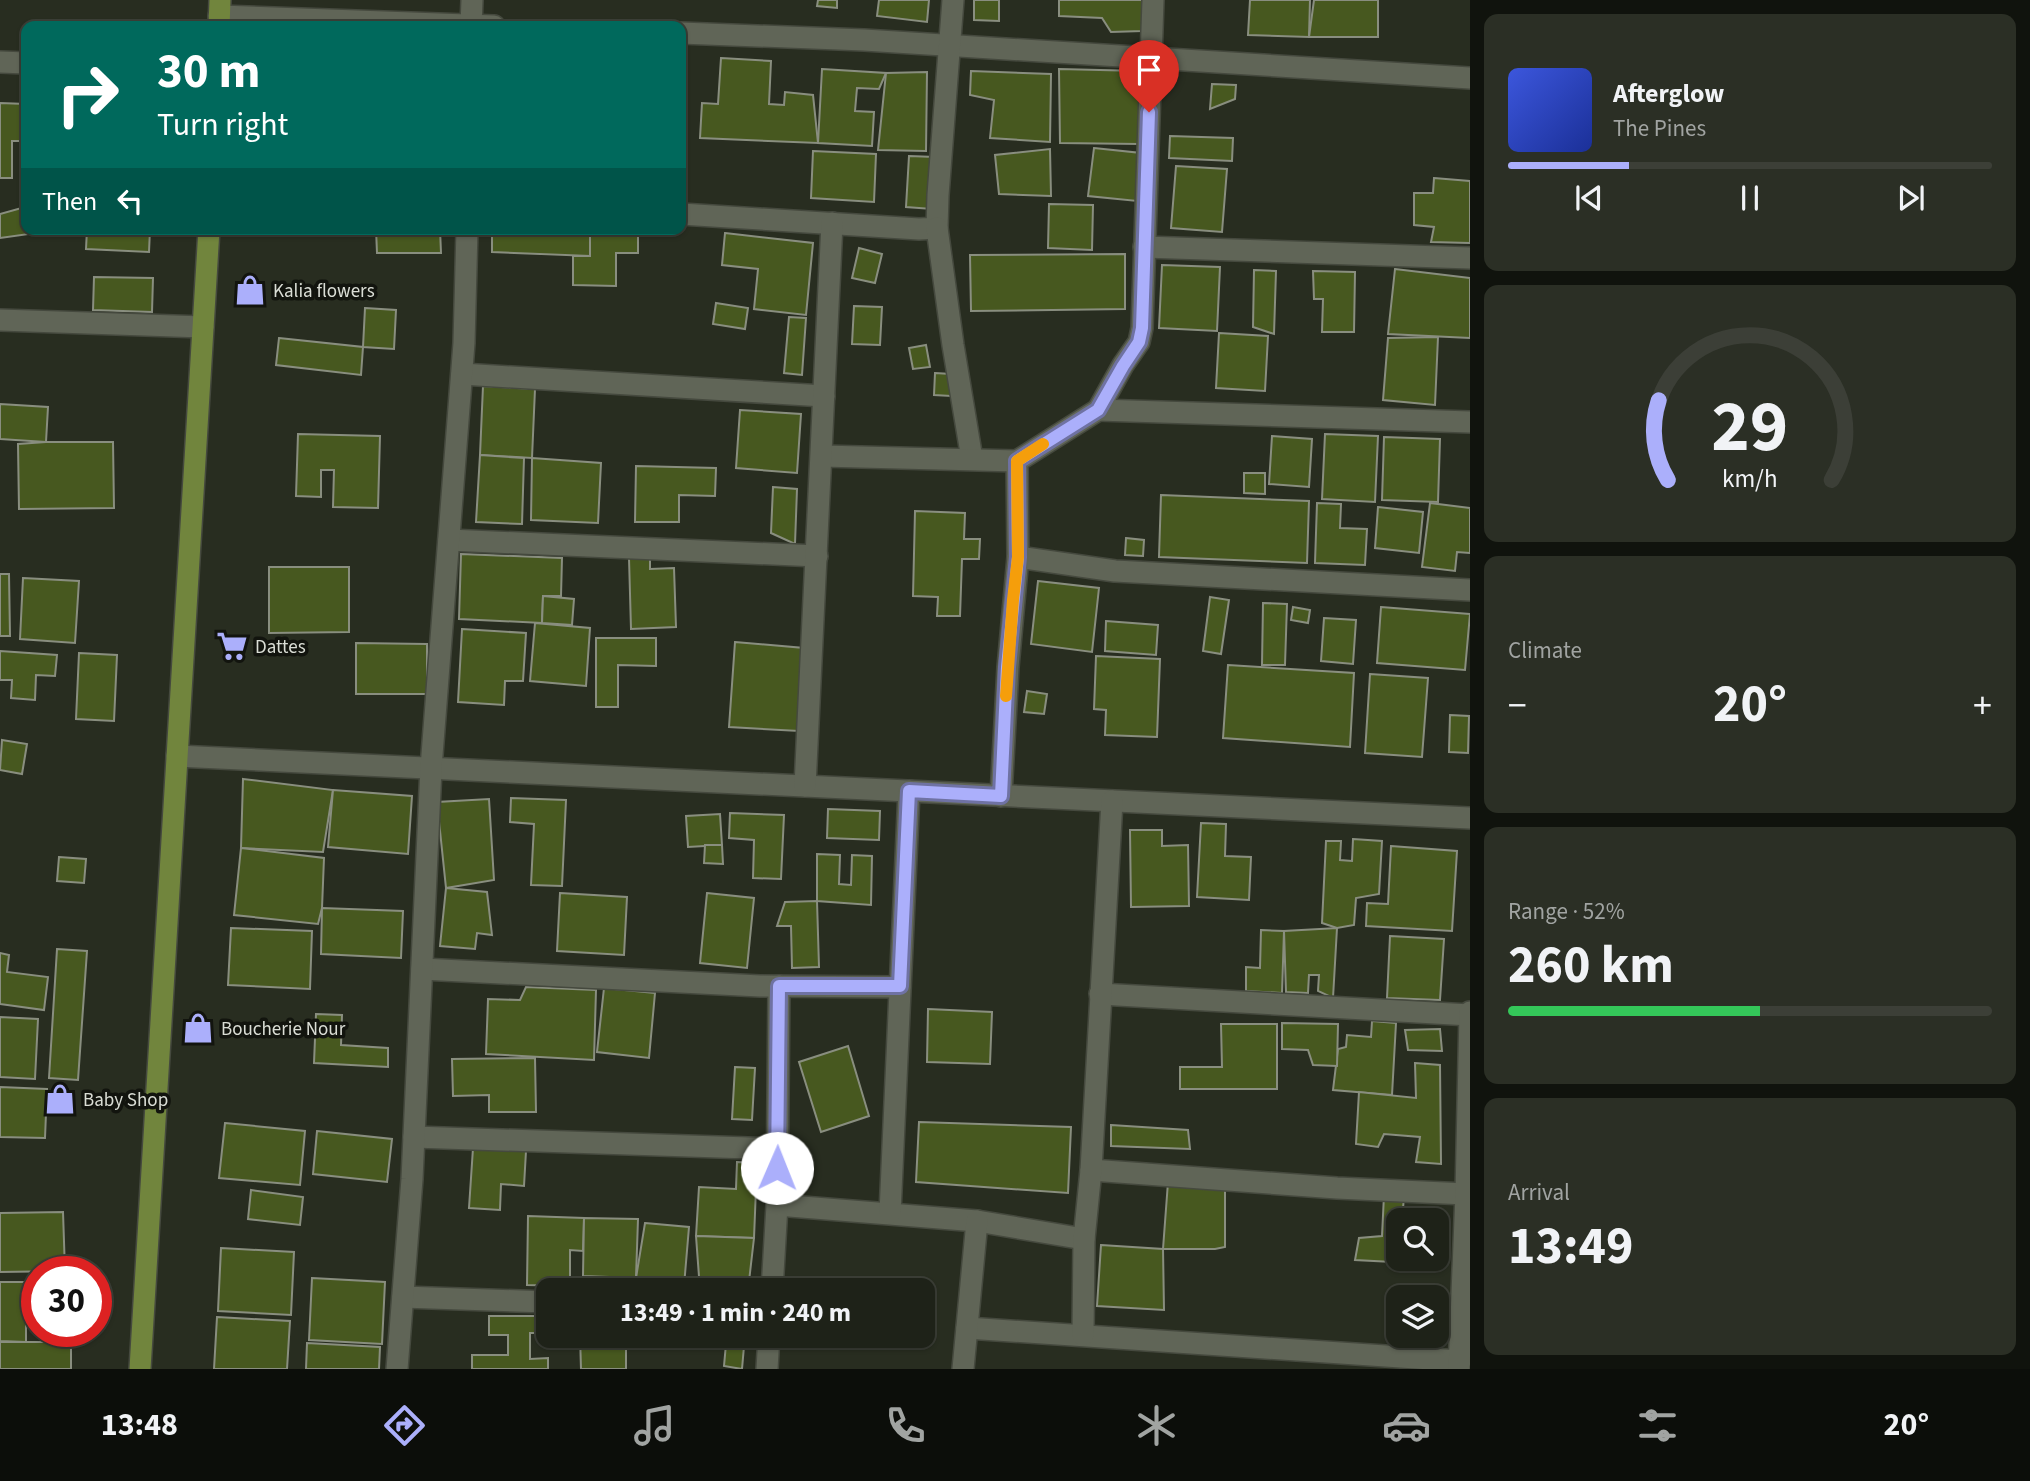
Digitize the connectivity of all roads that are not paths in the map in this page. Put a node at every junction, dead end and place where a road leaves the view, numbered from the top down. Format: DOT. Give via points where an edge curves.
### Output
graph roads {
  1 [pos="472,0"];
  2 [pos="953,0"];
  3 [pos="1153,0"];
  4 [pos="220,14"];
  5 [pos="366,21"];
  6 [pos="471,21"];
  7 [pos="686,33"];
  8 [pos="949,46"];
  9 [pos="1151,58"];
  10 [pos="0,62"];
  11 [pos="21,63"];
  12 [pos="1470,78"];
  13 [pos="686,214"];
  14 [pos="832,223"];
  15 [pos="937,228"];
  16 [pos="209,235"];
  17 [pos="467,235"];
  18 [pos="1144,247"];
  19 [pos="1470,258"];
  20 [pos="0,320"];
  21 [pos="203,327"];
  22 [pos="462,374"];
  23 [pos="824,396"];
  24 [pos="1098,410"];
  25 [pos="1470,422"];
  26 [pos="822,456"];
  27 [pos="972,459"];
  28 [pos="1017,461"];
  29 [pos="449,540"];
  30 [pos="817,556"];
  31 [pos="1018,557"];
  32 [pos="1470,590"];
  33 [pos="177,757"];
  34 [pos="431,768"];
  35 [pos="806,786"];
  36 [pos="909,791"];
  37 [pos="1001,796"];
  38 [pos="1112,801"];
  39 [pos="1470,818"];
  40 [pos="422,969"];
  41 [pos="779,986"];
  42 [pos="900,986"];
  43 [pos="1100,994"];
  44 [pos="1470,1014"];
  45 [pos="414,1136"];
  46 [pos="778,1149"];
  47 [pos="1091,1170"];
  48 [pos="1466,1194"];
  49 [pos="777,1205"];
  50 [pos="890,1213"];
  51 [pos="977,1221"];
  52 [pos="1084,1239"];
  53 [pos="773,1278"];
  54 [pos="403,1297"];
  55 [pos="536,1303"];
  56 [pos="967,1328"];
  57 [pos="1083,1335"];
  58 [pos="768,1348"];
  59 [pos="1459,1365"];
  60 [pos="140,1369"];
  61 [pos="397,1369"];
  62 [pos="767,1369"];
  63 [pos="963,1369"];
  1 -- 6 [label="street"];
  2 -- 8 [label="street"];
  3 -- 9 [label="street"];
  4 -- 5 [label="street"];
  7 -- 8 [label="street"];
  8 -- 9 [label="street"];
  8 -- 15 [label="street"];
  9 -- 12 [label="street"];
  9 -- 18 [label="street"];
  10 -- 11 [label="street"];
  13 -- 14 [label="street"];
  14 -- 15 [label="street"];
  14 -- 23 [label="street"];
  15 -- 27 [label="street"];
  16 -- 21 [label="main road"];
  17 -- 22 [label="street"];
  18 -- 19 [label="street"];
  18 -- 24 [label="street" via="1139,342"];
  20 -- 21 [label="street"];
  21 -- 33 [label="main road"];
  22 -- 23 [label="street"];
  22 -- 29 [label="street"];
  23 -- 26 [label="street"];
  24 -- 25 [label="street"];
  24 -- 28 [label="street"];
  26 -- 27 [label="street"];
  26 -- 30 [label="street"];
  27 -- 28 [label="street"];
  28 -- 31 [label="street"];
  29 -- 30 [label="street"];
  29 -- 34 [label="street"];
  30 -- 35 [label="street"];
  31 -- 32 [label="street" via="1115,571"];
  31 -- 37 [label="street"];
  33 -- 34 [label="street"];
  33 -- 60 [label="main road"];
  34 -- 35 [label="street"];
  34 -- 40 [label="street"];
  35 -- 36 [label="street"];
  36 -- 37 [label="street"];
  36 -- 42 [label="street"];
  37 -- 38 [label="street"];
  38 -- 39 [label="street"];
  38 -- 43 [label="street"];
  40 -- 41 [label="street"];
  40 -- 45 [label="street"];
  41 -- 42 [label="street"];
  41 -- 46 [label="street"];
  42 -- 50 [label="street"];
  43 -- 44 [label="street"];
  43 -- 47 [label="street"];
  44 -- 48 [label="street"];
  45 -- 46 [label="street"];
  45 -- 54 [label="street"];
  46 -- 49 [label="street"];
  47 -- 48 [label="street"];
  47 -- 52 [label="street"];
  48 -- 59 [label="street"];
  49 -- 50 [label="street"];
  49 -- 53 [label="street"];
  50 -- 51 [label="street"];
  51 -- 52 [label="street"];
  51 -- 56 [label="street"];
  52 -- 57 [label="street"];
  54 -- 55 [label="street"];
  54 -- 61 [label="street"];
  56 -- 57 [label="street"];
  56 -- 63 [label="street"];
  57 -- 59 [label="street"];
  58 -- 62 [label="street"];
}
